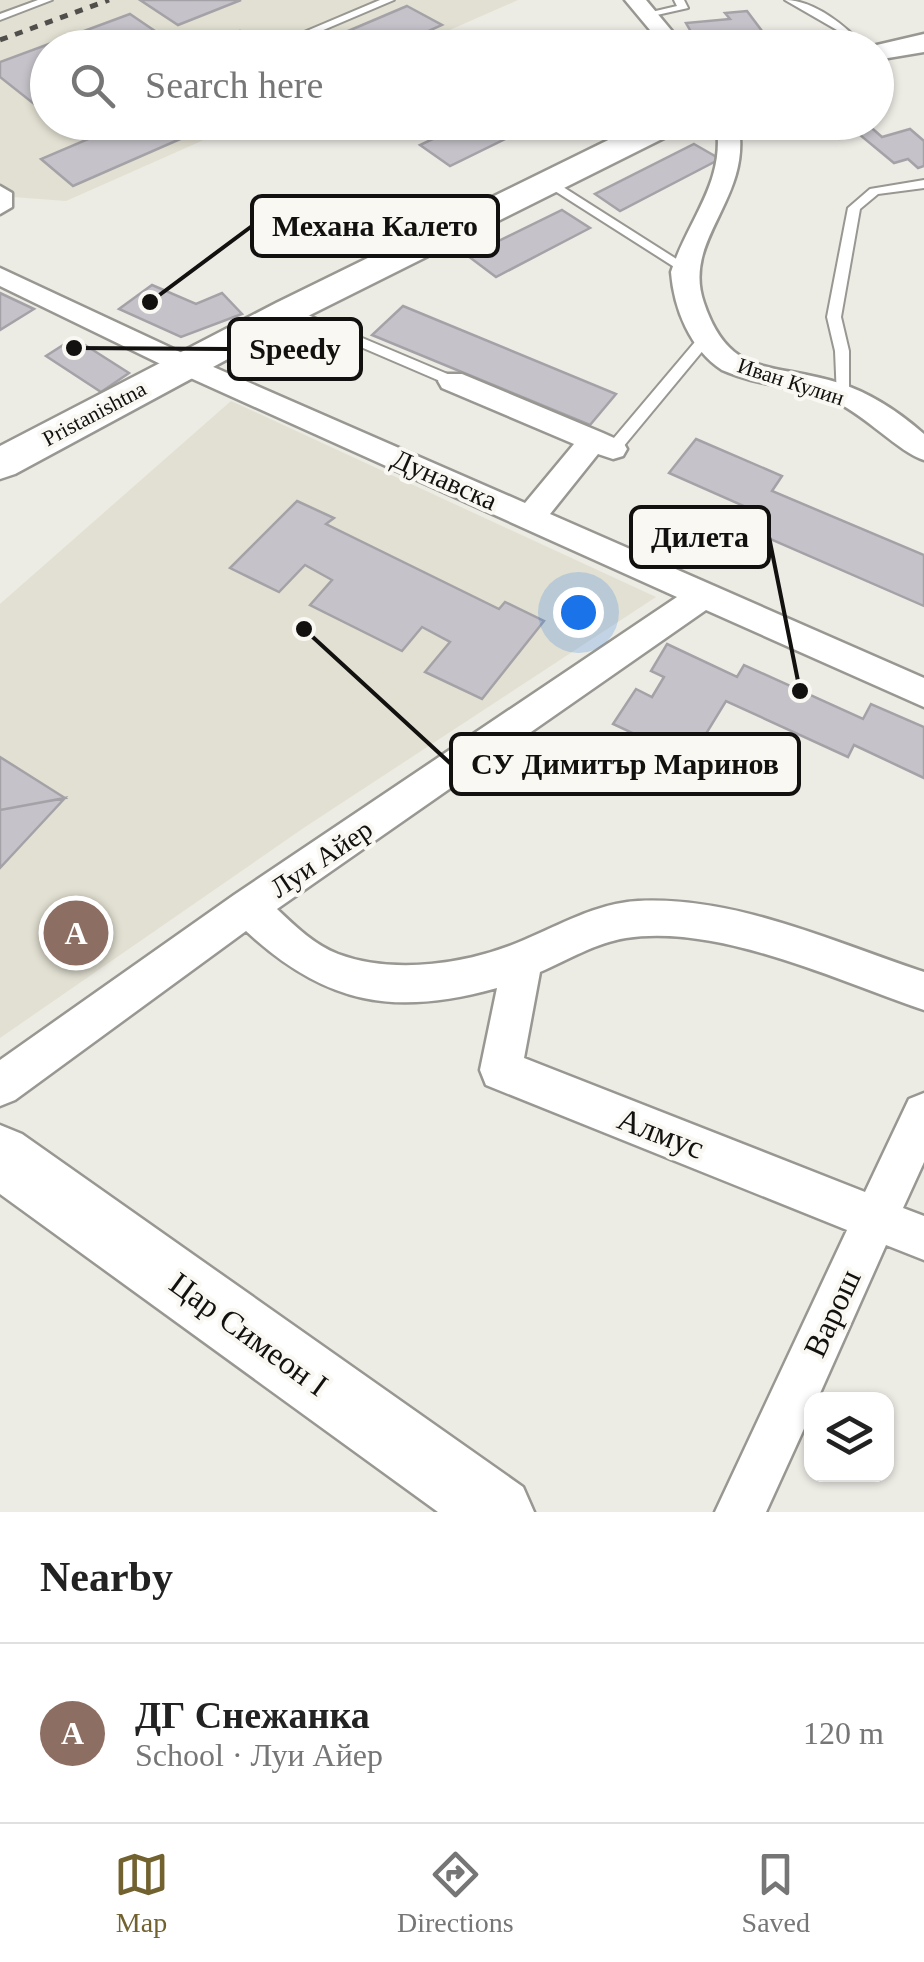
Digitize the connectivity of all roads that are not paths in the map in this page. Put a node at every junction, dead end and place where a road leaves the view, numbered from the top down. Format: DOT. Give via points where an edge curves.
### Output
graph roads {
  1 [pos="47,0"];
  2 [pos="389,0"];
  3 [pos="678,0"];
  4 [pos="790,0"];
  5 [pos="642,7"];
  6 [pos="0,17"];
  7 [pos="315,30"];
  8 [pos="661,30"];
  9 [pos="844,30"];
  10 [pos="924,43"];
  11 [pos="894,49"];
  12 [pos="634,140"];
  13 [pos="730,140"];
  14 [pos="548,182"];
  15 [pos="924,184"];
  16 [pos="0,193"];
  17 [pos="0,207"];
  18 [pos="683,267"];
  19 [pos="0,276"];
  20 [pos="288,311"];
  21 [pos="705,339"];
  22 [pos="185,365"];
  23 [pos="452,380"];
  24 [pos="842,394"];
  25 [pos="603,445"];
  26 [pos="924,450"];
  27 [pos="0,464"];
  28 [pos="531,517"];
  29 [pos="705,594"];
  30 [pos="924,693"];
  31 [pos="246,908"];
  32 [pos="522,961"];
  33 [pos="924,991"];
  34 [pos="0,1085"];
  35 [pos="924,1114"];
  36 [pos="0,1156"];
  37 [pos="876,1218"];
  38 [pos="924,1238"];
  39 [pos="498,1512"];
  40 [pos="740,1512"];
  1 -- 6 [label="lane"];
  2 -- 7 [label="lane"];
  3 -- 5 [label="lane" via="684,8"];
  4 -- 9 [label="lane"];
  5 -- 8 [label="street"];
  10 -- 11 [label="main road"];
  12 -- 14 [label="main road, Pristanishtna"];
  13 -- 18 [label="street" via="733,161"];
  14 -- 18 [label="lane"];
  14 -- 20 [label="main road, Pristanishtna"];
  15 -- 24 [label="lane" via="874,191 854,208 834,317"];
  16 -- 17 [label="street"];
  18 -- 21 [label="street, Иван Кулин"];
  19 -- 22 [label="street, Дунавска"];
  20 -- 22 [label="main road, Pristanishtna"];
  20 -- 23 [label="lane"];
  21 -- 24 [label="street, Иван Кулин" via="735,365"];
  21 -- 25 [label="lane"];
  22 -- 27 [label="main road, Pristanishtna"];
  22 -- 28 [label="street, Дунавска"];
  23 -- 25 [label="street"];
  24 -- 26 [label="street, Иван Кулин"];
  25 -- 28 [label="street"];
  28 -- 29 [label="street, Дунавска"];
  29 -- 30 [label="street, Дунавска"];
  29 -- 31 [label="street, Луи Айер"];
  31 -- 32 [label="street" via="313,962 378,982 455,981"];
  31 -- 34 [label="street, Луи Айер"];
  32 -- 33 [label="street" via="602,927 689,918"];
  32 -- 37 [label="street, Алмус" via="501,1070"];
  35 -- 37 [label="street, Варош"];
  36 -- 39 [label="main road, Цар Симеон I"];
  37 -- 38 [label="street, Алмус"];
  37 -- 40 [label="street, Варош"];
}
